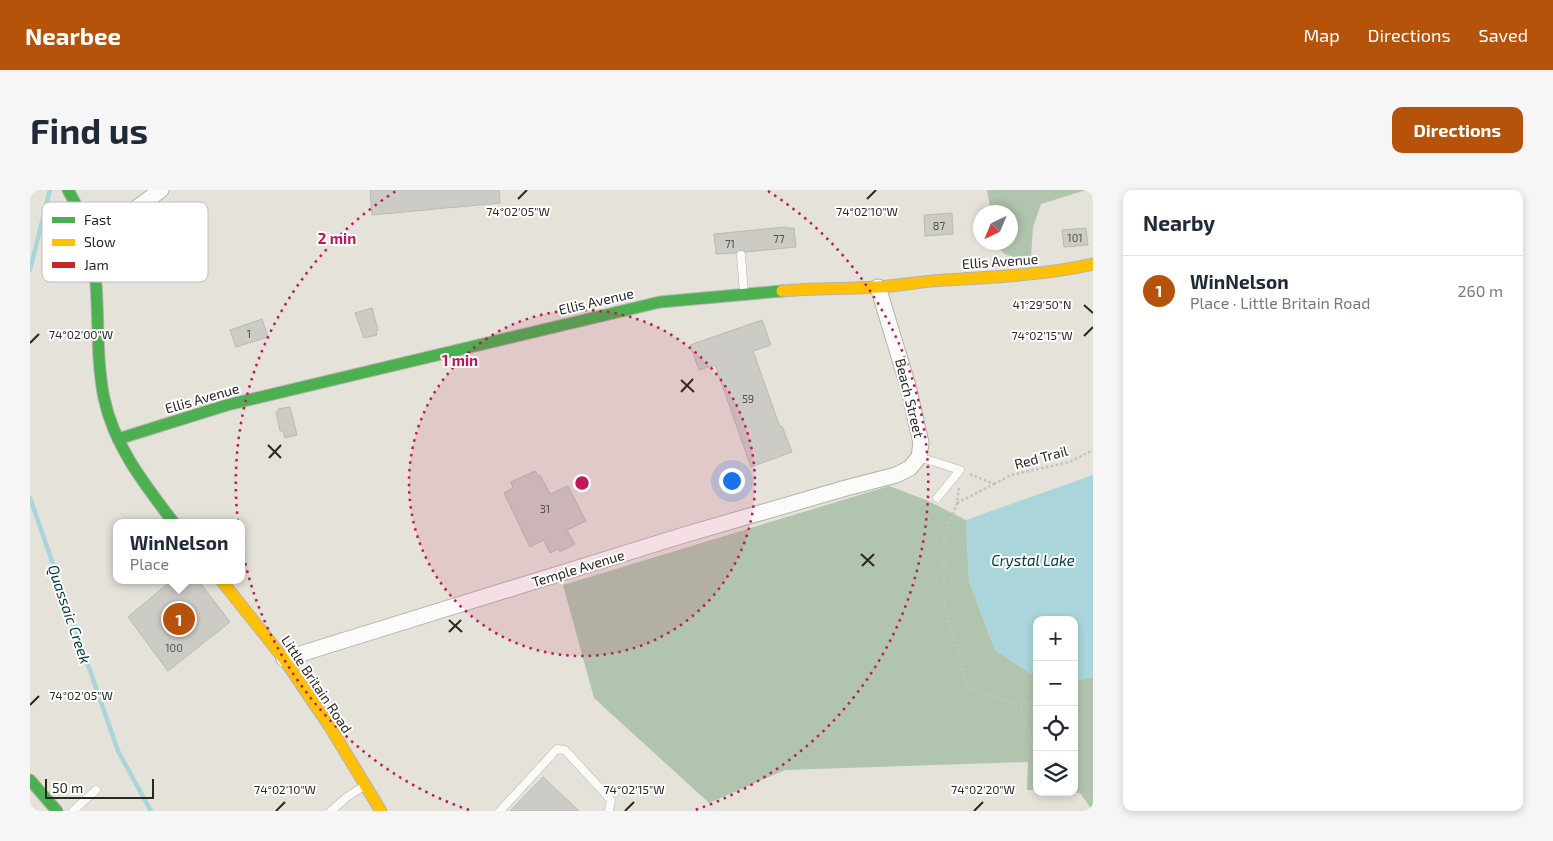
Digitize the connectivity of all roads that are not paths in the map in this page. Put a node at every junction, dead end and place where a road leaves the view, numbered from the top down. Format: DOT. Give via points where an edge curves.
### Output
graph roads {
  1 [pos="161,190"];
  2 [pos="145,202"];
  3 [pos="741,255"];
  4 [pos="1093,264"];
  5 [pos="96,282"];
  6 [pos="878,287"];
  7 [pos="744,293"];
  8 [pos="118,439"];
  9 [pos="919,457"];
  10 [pos="873,481"];
  11 [pos="937,498"];
  12 [pos="171,519"];
  13 [pos="224,584"];
  14 [pos="284,659"];
  15 [pos="30,780"];
  16 [pos="366,785"];
  17 [pos="96,790"];
  18 [pos="56,811"];
  19 [pos="73,811"];
  20 [pos="331,811"];
  21 [pos="381,811"];
  22 [pos="500,811"];
  23 [pos="609,811"];
  1 -- 2 [label="street"];
  3 -- 7 [label="lane"];
  4 -- 6 [label="street, Ellis Avenue" via="1062,271"];
  5 -- 8 [label="street" via="101,379 104,399"];
  6 -- 7 [label="street, Ellis Avenue"];
  6 -- 9 [label="street, Beach Street" via="908,386 921,443"];
  7 -- 8 [label="street, Ellis Avenue" via="660,302 227,405"];
  8 -- 12 [label="street"];
  9 -- 10 [label="street, Beach Street" via="910,468"];
  9 -- 11 [label="lane" via="960,470"];
  10 -- 14 [label="street, Temple Avenue" via="684,535"];
  13 -- 14 [label="street, Little Britain Road"];
  14 -- 16 [label="street, Little Britain Road"];
  15 -- 18 [label="street"];
  16 -- 20 [label="lane"];
  16 -- 21 [label="street, Little Britain Road"];
  17 -- 19 [label="lane"];
  22 -- 23 [label="lane" via="558,749 565,750 611,800"];
}
